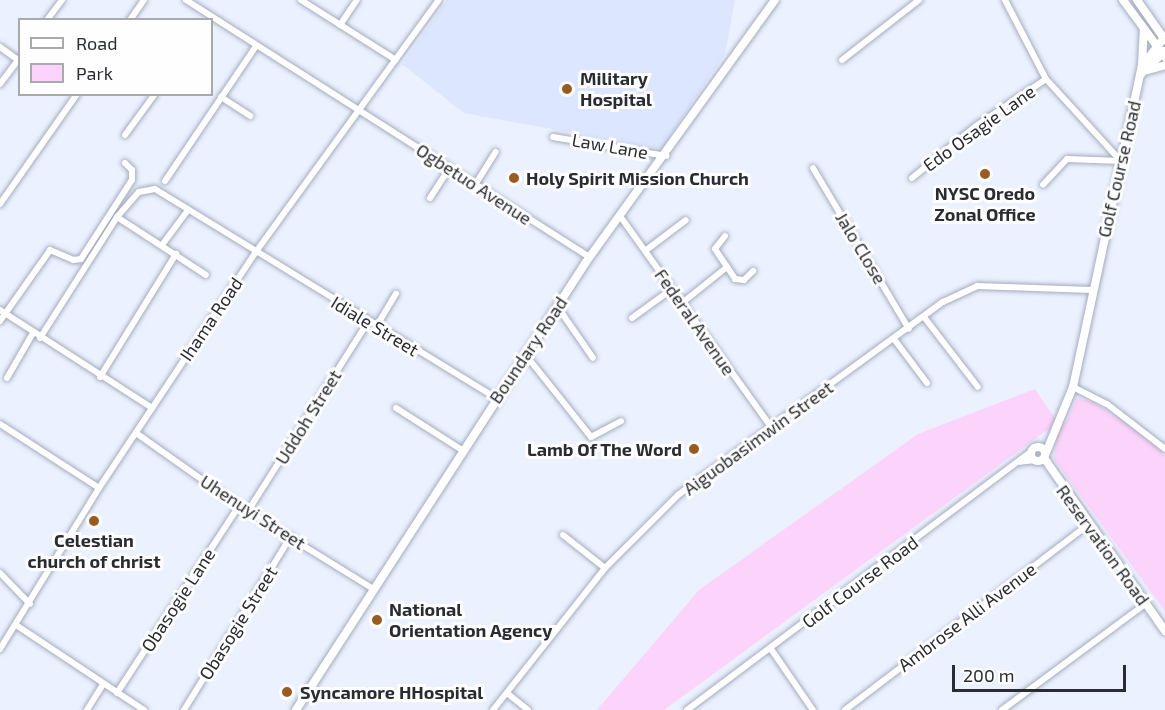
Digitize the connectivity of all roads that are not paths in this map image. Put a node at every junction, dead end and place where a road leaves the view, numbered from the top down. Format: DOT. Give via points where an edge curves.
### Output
graph roads {
  1 [pos="62,0"];
  2 [pos="144,0"];
  3 [pos="186,0"];
  4 [pos="301,0"];
  5 [pos="357,0"];
  6 [pos="439,0"];
  7 [pos="776,0"];
  8 [pos="919,0"];
  9 [pos="1005,0"];
  10 [pos="1123,0"];
  11 [pos="1137,0"];
  12 [pos="207,13"];
  13 [pos="49,18"];
  14 [pos="131,18"];
  15 [pos="204,18"];
  16 [pos="340,25"];
  17 [pos="1144,30"];
  18 [pos="1164,39"];
  19 [pos="1156,45"];
  20 [pos="256,46"];
  21 [pos="0,47"];
  22 [pos="1164,54"];
  23 [pos="18,57"];
  24 [pos="18,59"];
  25 [pos="396,60"];
  26 [pos="842,60"];
  27 [pos="1165,65"];
  28 [pos="1143,71"];
  29 [pos="1046,79"];
  30 [pos="0,84"];
  31 [pos="76,96"];
  32 [pos="154,96"];
  33 [pos="221,97"];
  34 [pos="357,112"];
  35 [pos="250,116"];
  36 [pos="125,135"];
  37 [pos="553,137"];
  38 [pos="496,152"];
  39 [pos="666,156"];
  40 [pos="1121,161"];
  41 [pos="125,163"];
  42 [pos="813,168"];
  43 [pos="449,169"];
  44 [pos="912,178"];
  45 [pos="165,181"];
  46 [pos="475,185"];
  47 [pos="1042,185"];
  48 [pos="430,198"];
  49 [pos="0,204"];
  50 [pos="188,210"];
  51 [pos="620,216"];
  52 [pos="117,217"];
  53 [pos="686,220"];
  54 [pos="725,236"];
  55 [pos="162,245"];
  56 [pos="645,251"];
  57 [pos="255,253"];
  58 [pos="176,254"];
  59 [pos="590,257"];
  60 [pos="727,267"];
  61 [pos="753,271"];
  62 [pos="206,275"];
  63 [pos="672,289"];
  64 [pos="1092,290"];
  65 [pos="396,294"];
  66 [pos="682,303"];
  67 [pos="557,306"];
  68 [pos="2,311"];
  69 [pos="924,317"];
  70 [pos="632,318"];
  71 [pos="0,321"];
  72 [pos="368,322"];
  73 [pos="375,327"];
  74 [pos="909,328"];
  75 [pos="33,333"];
  76 [pos="40,338"];
  77 [pos="894,339"];
  78 [pos="525,354"];
  79 [pos="593,358"];
  80 [pos="100,377"];
  81 [pos="7,378"];
  82 [pos="927,383"];
  83 [pos="978,387"];
  84 [pos="1073,387"];
  85 [pos="496,398"];
  86 [pos="152,408"];
  87 [pos="396,408"];
  88 [pos="621,421"];
  89 [pos="0,424"];
  90 [pos="771,427"];
  91 [pos="136,433"];
  92 [pos="1052,436"];
  93 [pos="1035,449"];
  94 [pos="1165,449"];
  95 [pos="462,450"];
  96 [pos="1040,458"];
  97 [pos="1018,462"];
  98 [pos="99,488"];
  99 [pos="239,506"];
  100 [pos="248,511"];
  101 [pos="1089,524"];
  102 [pos="563,535"];
  103 [pos="291,536"];
  104 [pos="605,568"];
  105 [pos="0,573"];
  106 [pos="372,588"];
  107 [pos="30,604"];
  108 [pos="1145,604"];
  109 [pos="16,626"];
  110 [pos="1165,631"];
  111 [pos="0,649"];
  112 [pos="771,649"];
  113 [pos="103,684"];
  114 [pos="117,693"];
  115 [pos="507,693"];
  116 [pos="87,710"];
  117 [pos="144,710"];
  118 [pos="184,710"];
  119 [pos="296,710"];
  120 [pos="493,710"];
  121 [pos="528,710"];
  122 [pos="687,710"];
  123 [pos="813,710"];
  124 [pos="845,710"];
  125 [pos="1002,710"];
  1 -- 13 [label="street"];
  2 -- 14 [label="street"];
  3 -- 12 [label="street, Ogbetuo Avenue"];
  4 -- 16 [label="street"];
  5 -- 16 [label="street"];
  6 -- 25 [label="street, Ihama Road"];
  7 -- 39 [label="street, Boundary Road"];
  8 -- 26 [label="street"];
  9 -- 29 [label="street"];
  10 -- 17 [label="street"];
  11 -- 18 [label="street"];
  12 -- 15 [label="street"];
  12 -- 20 [label="street, Ogbetuo Avenue"];
  16 -- 25 [label="street"];
  17 -- 19 [label="street"];
  17 -- 28 [label="street"];
  18 -- 19 [label="street, Golf Course Road"];
  19 -- 22 [label="street"];
  19 -- 28 [label="street, Golf Course Road"];
  20 -- 33 [label="street"];
  20 -- 34 [label="street, Ogbetuo Avenue"];
  21 -- 23 [label="street"];
  22 -- 28 [label="street"];
  24 -- 30 [label="street"];
  25 -- 34 [label="street, Ihama Road"];
  27 -- 28 [label="street"];
  28 -- 40 [label="street, Golf Course Road"];
  29 -- 40 [label="street"];
  29 -- 44 [label="street, Edo Osagie Lane" via="976,126"];
  31 -- 49 [label="street"];
  32 -- 36 [label="street"];
  33 -- 35 [label="street"];
  33 -- 45 [label="street"];
  34 -- 43 [label="street, Ogbetuo Avenue"];
  34 -- 57 [label="street, Ihama Road"];
  37 -- 39 [label="street, Law Lane"];
  38 -- 46 [label="street"];
  39 -- 51 [label="street, Boundary Road"];
  40 -- 47 [label="street" via="1067,159"];
  40 -- 64 [label="street, Golf Course Road"];
  41 -- 68 [label="street" via="132,170 132,180 81,259 73,260 50,250"];
  42 -- 74 [label="street, Jalo Close"];
  43 -- 46 [label="street, Ogbetuo Avenue"];
  43 -- 48 [label="street"];
  46 -- 59 [label="street, Ogbetuo Avenue"];
  50 -- 52 [label="street, Idiale Street" via="150,188 139,192"];
  50 -- 55 [label="street"];
  50 -- 57 [label="street, Idiale Street"];
  51 -- 56 [label="street, Federal Avenue"];
  51 -- 59 [label="street, Boundary Road"];
  52 -- 55 [label="street"];
  52 -- 76 [label="street"];
  53 -- 56 [label="street"];
  54 -- 60 [label="street" via="715,249"];
  55 -- 58 [label="street"];
  56 -- 63 [label="street, Federal Avenue"];
  57 -- 72 [label="street, Idiale Street"];
  57 -- 86 [label="street, Ihama Road"];
  58 -- 62 [label="street"];
  58 -- 80 [label="street"];
  59 -- 67 [label="street, Boundary Road"];
  60 -- 61 [label="street" via="738,281"];
  60 -- 66 [label="street"];
  63 -- 66 [label="street, Federal Avenue"];
  63 -- 70 [label="street"];
  64 -- 69 [label="street, Aiguobasimwin Street" via="977,286 963,290"];
  64 -- 84 [label="street, Golf Course Road"];
  65 -- 73 [label="street"];
  66 -- 90 [label="street, Federal Avenue"];
  67 -- 78 [label="street, Boundary Road"];
  67 -- 79 [label="street"];
  68 -- 71 [label="street"];
  68 -- 75 [label="street"];
  69 -- 74 [label="street, Aiguobasimwin Street"];
  69 -- 83 [label="street"];
  72 -- 73 [label="street, Idiale Street"];
  72 -- 100 [label="street, Uddoh Street"];
  73 -- 85 [label="street, Idiale Street"];
  74 -- 77 [label="street, Aiguobasimwin Street"];
  75 -- 76 [label="street"];
  75 -- 81 [label="street"];
  76 -- 80 [label="street"];
  77 -- 82 [label="street"];
  77 -- 90 [label="street, Aiguobasimwin Street"];
  78 -- 85 [label="street, Boundary Road"];
  78 -- 88 [label="street" via="591,437"];
  80 -- 86 [label="street"];
  84 -- 92 [label="street, Golf Course Road"];
  84 -- 94 [label="street" via="1107,404"];
  85 -- 95 [label="street, Boundary Road"];
  86 -- 91 [label="street, Ihama Road"];
  87 -- 95 [label="street"];
  89 -- 98 [label="street"];
  90 -- 104 [label="street, Aiguobasimwin Street" via="678,495"];
  91 -- 98 [label="street, Ihama Road"];
  91 -- 99 [label="street, Uhenuyi Street"];
  92 -- 93 [label="street"];
  92 -- 96 [label="street"];
  93 -- 96 [label="street, Reservation Road"];
  93 -- 97 [label="street, Golf Course Road"];
  95 -- 106 [label="street, Boundary Road"];
  96 -- 97 [label="street"];
  96 -- 101 [label="street, Reservation Road"];
  97 -- 112 [label="street, Golf Course Road"];
  98 -- 107 [label="street, Ihama Road"];
  99 -- 100 [label="street, Uhenuyi Street"];
  99 -- 114 [label="street, Obasogie Lane"];
  100 -- 103 [label="street, Uhenuyi Street"];
  101 -- 108 [label="street, Reservation Road"];
  101 -- 124 [label="street, Ambrose Alli Avenue"];
  102 -- 104 [label="street"];
  103 -- 106 [label="street, Uhenuyi Street"];
  103 -- 118 [label="street, Obasogie Street"];
  104 -- 115 [label="street, Aiguobasimwin Street"];
  105 -- 107 [label="street"];
  106 -- 119 [label="street, Boundary Road"];
  107 -- 109 [label="street, Ihama Road"];
  108 -- 110 [label="street, Reservation Road"];
  108 -- 125 [label="street"];
  109 -- 111 [label="street, Ihama Road"];
  109 -- 113 [label="street"];
  112 -- 122 [label="street, Golf Course Road"];
  112 -- 123 [label="street"];
  113 -- 114 [label="street"];
  113 -- 116 [label="street"];
  114 -- 117 [label="street"];
  115 -- 120 [label="street, Aiguobasimwin Street"];
  115 -- 121 [label="street"];
}
